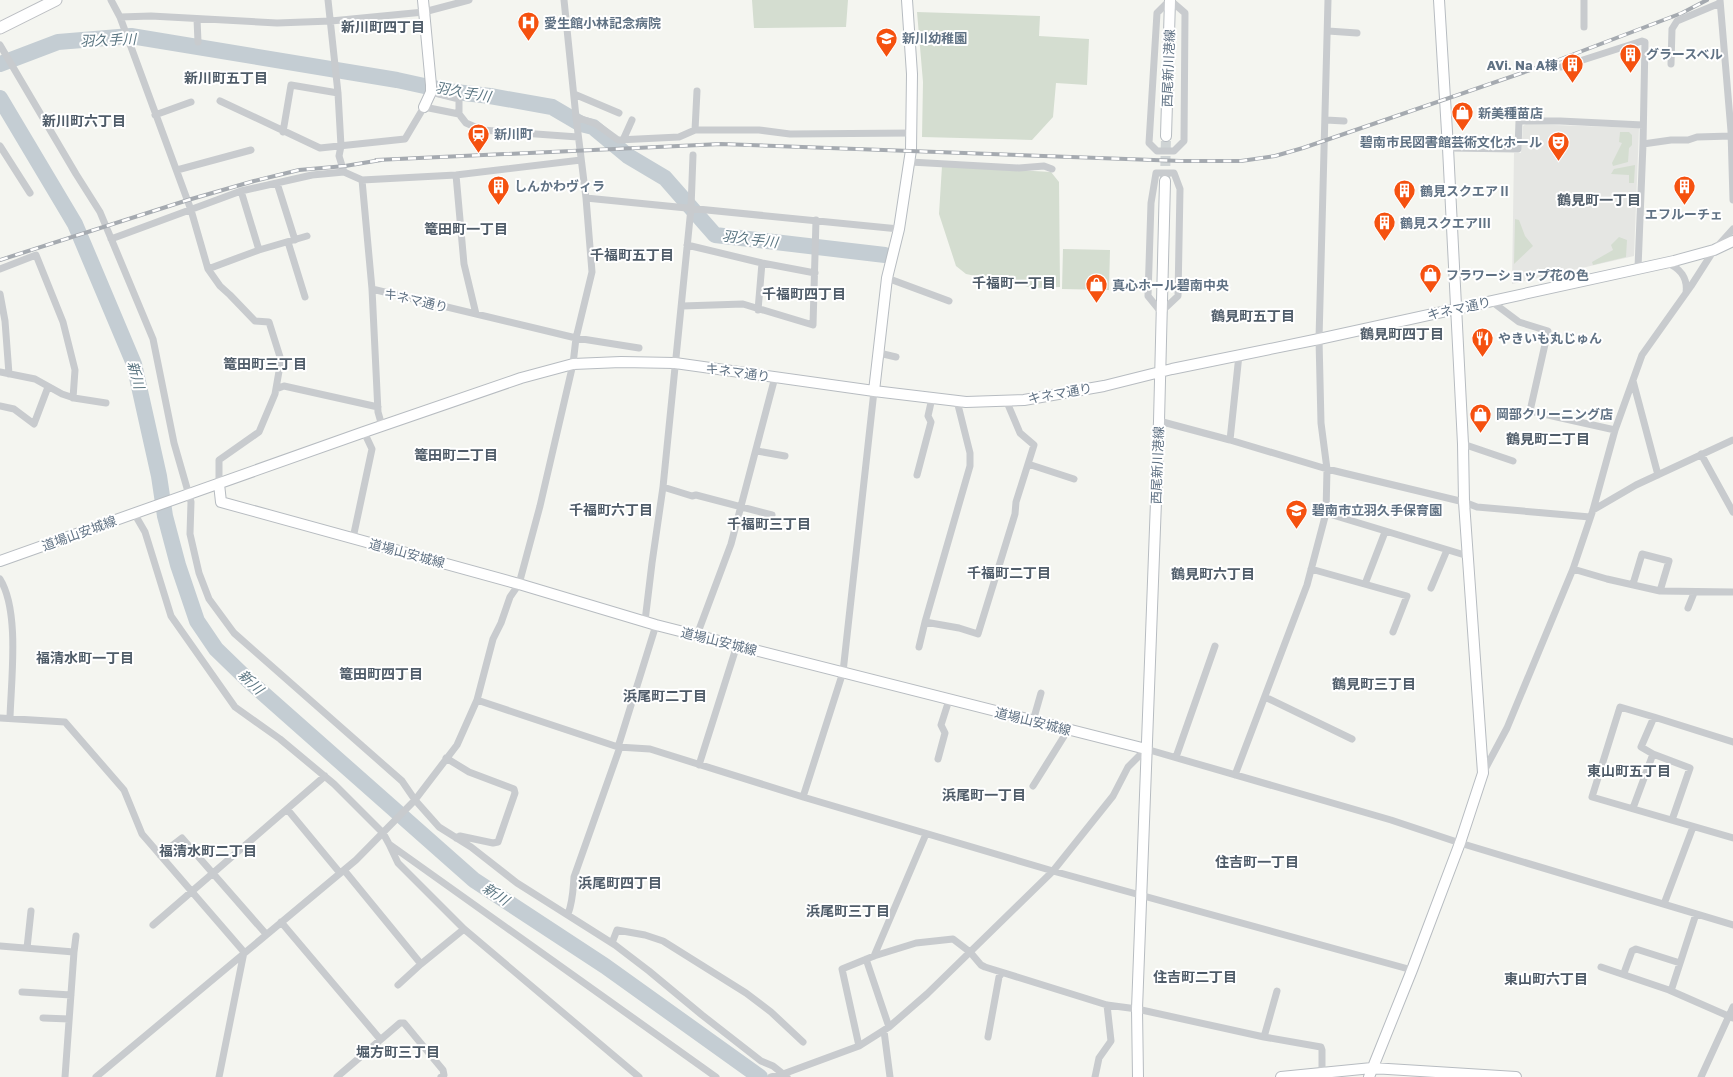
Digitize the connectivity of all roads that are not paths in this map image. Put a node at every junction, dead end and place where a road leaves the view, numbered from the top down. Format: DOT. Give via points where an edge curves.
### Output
graph roads {
  1 [pos="56,0"];
  2 [pos="111,0"];
  3 [pos="328,0"];
  4 [pos="423,0"];
  5 [pos="469,0"];
  6 [pos="564,0"];
  7 [pos="907,0"];
  8 [pos="1170,0"];
  9 [pos="1328,0"];
  10 [pos="1439,0"];
  11 [pos="1584,0"];
  12 [pos="1720,1"];
  13 [pos="424,12"];
  14 [pos="120,17"];
  15 [pos="197,19"];
  16 [pos="330,21"];
  17 [pos="1584,27"];
  18 [pos="0,28"];
  19 [pos="1328,31"];
  20 [pos="1357,33"];
  21 [pos="198,42"];
  22 [pos="0,45"];
  23 [pos="1671,64"];
  24 [pos="1561,67"];
  25 [pos="697,91"];
  26 [pos="431,92"];
  27 [pos="338,93"];
  28 [pos="574,94"];
  29 [pos="191,102"];
  30 [pos="220,102"];
  31 [pos="424,107"];
  32 [pos="460,114"];
  33 [pos="619,114"];
  34 [pos="155,115"];
  35 [pos="576,117"];
  36 [pos="632,120"];
  37 [pos="1326,120"];
  38 [pos="1344,120"];
  39 [pos="1643,125"];
  40 [pos="695,130"];
  41 [pos="283,132"];
  42 [pos="912,132"];
  43 [pos="1731,133"];
  44 [pos="1166,136"];
  45 [pos="578,137"];
  46 [pos="623,140"];
  47 [pos="1643,144"];
  48 [pos="0,146"];
  49 [pos="341,146"];
  50 [pos="1448,148"];
  51 [pos="251,150"];
  52 [pos="693,155"];
  53 [pos="581,160"];
  54 [pos="910,162"];
  55 [pos="1052,169"];
  56 [pos="177,170"];
  57 [pos="344,172"];
  58 [pos="456,175"];
  59 [pos="362,180"];
  60 [pos="1165,181"];
  61 [pos="277,183"];
  62 [pos="241,192"];
  63 [pos="30,193"];
  64 [pos="586,198"];
  65 [pos="1733,200"];
  66 [pos="691,208"];
  67 [pos="191,210"];
  68 [pos="816,220"];
  69 [pos="899,229"];
  70 [pos="1733,229"];
  71 [pos="307,236"];
  72 [pos="111,239"];
  73 [pos="292,241"];
  74 [pos="1733,241"];
  75 [pos="687,245"];
  76 [pos="259,250"];
  77 [pos="1714,250"];
  78 [pos="1664,262"];
  79 [pos="762,263"];
  80 [pos="1638,268"];
  81 [pos="208,269"];
  82 [pos="0,270"];
  83 [pos="815,273"];
  84 [pos="887,278"];
  85 [pos="372,289"];
  86 [pos="0,294"];
  87 [pos="1686,294"];
  88 [pos="305,297"];
  89 [pos="949,301"];
  90 [pos="1491,301"];
  91 [pos="682,306"];
  92 [pos="1456,309"];
  93 [pos="758,310"];
  94 [pos="1161,312"];
  95 [pos="476,314"];
  96 [pos="2,316"];
  97 [pos="576,338"];
  98 [pos="1319,339"];
  99 [pos="639,348"];
  100 [pos="879,352"];
  101 [pos="1239,355"];
  102 [pos="896,357"];
  103 [pos="676,363"];
  104 [pos="573,364"];
  105 [pos="0,372"];
  106 [pos="1160,372"];
  107 [pos="9,374"];
  108 [pos="776,377"];
  109 [pos="1633,381"];
  110 [pos="48,387"];
  111 [pos="276,389"];
  112 [pos="874,391"];
  113 [pos="73,398"];
  114 [pos="932,398"];
  115 [pos="1006,400"];
  116 [pos="957,401"];
  117 [pos="106,404"];
  118 [pos="0,406"];
  119 [pos="378,407"];
  120 [pos="1159,421"];
  121 [pos="382,426"];
  122 [pos="1615,430"];
  123 [pos="364,432"];
  124 [pos="1230,440"];
  125 [pos="1733,440"];
  126 [pos="1463,444"];
  127 [pos="756,451"];
  128 [pos="1701,454"];
  129 [pos="785,456"];
  130 [pos="1513,461"];
  131 [pos="1028,464"];
  132 [pos="1327,469"];
  133 [pos="917,475"];
  134 [pos="1658,475"];
  135 [pos="1074,479"];
  136 [pos="219,484"];
  137 [pos="663,487"];
  138 [pos="185,495"];
  139 [pos="1464,502"];
  140 [pos="741,508"];
  141 [pos="137,512"];
  142 [pos="1733,512"];
  143 [pos="1326,513"];
  144 [pos="1591,513"];
  145 [pos="772,514"];
  146 [pos="1385,532"];
  147 [pos="353,538"];
  148 [pos="1447,550"];
  149 [pos="1468,556"];
  150 [pos="0,561"];
  151 [pos="1311,569"];
  152 [pos="1573,569"];
  153 [pos="0,579"];
  154 [pos="519,584"];
  155 [pos="1364,584"];
  156 [pos="1633,584"];
  157 [pos="1431,588"];
  158 [pos="1660,591"];
  159 [pos="1733,592"];
  160 [pos="1694,593"];
  161 [pos="1688,608"];
  162 [pos="645,621"];
  163 [pos="925,622"];
  164 [pos="656,625"];
  165 [pos="1393,632"];
  166 [pos="697,635"];
  167 [pos="737,645"];
  168 [pos="1215,646"];
  169 [pos="918,647"];
  170 [pos="843,672"];
  171 [pos="1041,693"];
  172 [pos="1265,697"];
  173 [pos="476,700"];
  174 [pos="949,700"];
  175 [pos="0,718"];
  176 [pos="10,718"];
  177 [pos="1654,718"];
  178 [pos="1033,721"];
  179 [pos="1068,730"];
  180 [pos="1352,739"];
  181 [pos="1733,742"];
  182 [pos="619,747"];
  183 [pos="1146,749"];
  184 [pos="1653,754"];
  185 [pos="1176,757"];
  186 [pos="446,758"];
  187 [pos="938,759"];
  188 [pos="699,765"];
  189 [pos="1483,773"];
  190 [pos="1235,775"];
  191 [pos="325,776"];
  192 [pos="1033,786"];
  193 [pos="802,797"];
  194 [pos="413,802"];
  195 [pos="1633,808"];
  196 [pos="287,809"];
  197 [pos="1672,820"];
  198 [pos="1693,827"];
  199 [pos="383,833"];
  200 [pos="926,834"];
  201 [pos="456,838"];
  202 [pos="1733,838"];
  203 [pos="1460,843"];
  204 [pos="389,844"];
  205 [pos="160,855"];
  206 [pos="342,871"];
  207 [pos="1052,871"];
  208 [pos="213,874"];
  209 [pos="192,892"];
  210 [pos="1141,895"];
  211 [pos="1664,904"];
  212 [pos="30,911"];
  213 [pos="568,914"];
  214 [pos="1696,914"];
  215 [pos="281,922"];
  216 [pos="153,924"];
  217 [pos="1733,925"];
  218 [pos="464,929"];
  219 [pos="266,934"];
  220 [pos="76,936"];
  221 [pos="612,942"];
  222 [pos="0,946"];
  223 [pos="26,948"];
  224 [pos="74,952"];
  225 [pos="244,952"];
  226 [pos="970,952"];
  227 [pos="874,956"];
  228 [pos="866,959"];
  229 [pos="1680,963"];
  230 [pos="421,964"];
  231 [pos="1601,967"];
  232 [pos="1412,970"];
  233 [pos="1002,973"];
  234 [pos="1624,974"];
  235 [pos="398,985"];
  236 [pos="1671,990"];
  237 [pos="1277,991"];
  238 [pos="22,992"];
  239 [pos="71,996"];
  240 [pos="1107,1004"];
  241 [pos="1733,1007"];
  242 [pos="1137,1009"];
  243 [pos="43,1018"];
  244 [pos="1731,1018"];
  245 [pos="69,1019"];
  246 [pos="887,1029"];
  247 [pos="988,1037"];
  248 [pos="1264,1037"];
  249 [pos="380,1039"];
  250 [pos="803,1042"];
  251 [pos="859,1046"];
  252 [pos="1322,1072"];
  253 [pos="1370,1072"];
  254 [pos="785,1076"];
  255 [pos="65,1077"];
  256 [pos="96,1077"];
  257 [pos="219,1077"];
  258 [pos="337,1077"];
  259 [pos="441,1077"];
  260 [pos="639,1077"];
  261 [pos="716,1077"];
  262 [pos="772,1077"];
  263 [pos="890,1077"];
  264 [pos="1094,1077"];
  265 [pos="1138,1077"];
  266 [pos="1282,1077"];
  267 [pos="1516,1077"];
  268 [pos="1701,1077"];
  1 -- 18 [label="main road"];
  2 -- 14 [label="street"];
  3 -- 16 [label="street"];
  4 -- 13 [label="street"];
  5 -- 13 [label="street"];
  6 -- 28 [label="street"];
  7 -- 42 [label="street" via="912,74"];
  8 -- 8 [label="street" via="1185,13 1184,141 1174,151 1157,151 1149,143 1157,13"];
  8 -- 44 [label="street, 西尾新川港線"];
  9 -- 19 [label="street"];
  10 -- 50 [label="street"];
  11 -- 17 [label="street"];
  12 -- 23 [label="street" via="1677,21 1672,29"];
  12 -- 43 [label="street"];
  13 -- 16 [label="street"];
  13 -- 26 [label="street"];
  14 -- 15 [label="street"];
  14 -- 34 [label="street"];
  15 -- 16 [label="street" via="277,23"];
  15 -- 21 [label="street"];
  16 -- 27 [label="street"];
  19 -- 20 [label="street"];
  19 -- 37 [label="street"];
  22 -- 72 [label="street" via="100,212"];
  24 -- 39 [label="street" via="1642,40 1645,42"];
  25 -- 40 [label="street"];
  26 -- 31 [label="street"];
  26 -- 32 [label="street" via="459,99"];
  27 -- 41 [label="street" via="291,85"];
  27 -- 49 [label="street"];
  28 -- 33 [label="street"];
  28 -- 35 [label="street"];
  29 -- 34 [label="street"];
  30 -- 41 [label="street"];
  31 -- 32 [label="street"];
  31 -- 49 [label="street" via="405,140"];
  32 -- 45 [label="street" via="466,123 482,130"];
  34 -- 56 [label="street"];
  35 -- 45 [label="street"];
  35 -- 46 [label="street" via="596,124 618,140"];
  36 -- 46 [label="street"];
  37 -- 38 [label="street"];
  37 -- 98 [label="street"];
  39 -- 47 [label="street"];
  39 -- 50 [label="street" via="1519,121 1518,149"];
  40 -- 42 [label="street" via="759,130 790,134"];
  40 -- 46 [label="street" via="679,137"];
  41 -- 49 [label="street" via="320,148"];
  42 -- 54 [label="street"];
  43 -- 47 [label="street"];
  43 -- 65 [label="street"];
  45 -- 53 [label="street"];
  47 -- 80 [label="street"];
  48 -- 63 [label="street"];
  49 -- 57 [label="street" via="339,156"];
  50 -- 92 [label="street"];
  51 -- 56 [label="street"];
  52 -- 66 [label="street"];
  53 -- 58 [label="street"];
  53 -- 64 [label="street"];
  54 -- 55 [label="street" via="1019,168 1044,166"];
  54 -- 69 [label="street"];
  56 -- 67 [label="street"];
  57 -- 59 [label="street"];
  57 -- 61 [label="street" via="312,175"];
  58 -- 59 [label="street"];
  58 -- 95 [label="street" via="464,264"];
  59 -- 85 [label="street, キネマ通り"];
  60 -- 94 [label="street, 西尾新川港線"];
  61 -- 62 [label="street"];
  61 -- 73 [label="street"];
  62 -- 67 [label="street"];
  62 -- 76 [label="street"];
  64 -- 66 [label="street"];
  64 -- 97 [label="street" via="592,272"];
  66 -- 68 [label="street"];
  66 -- 75 [label="street"];
  67 -- 72 [label="street"];
  67 -- 81 [label="street"];
  68 -- 69 [label="street"];
  68 -- 83 [label="street"];
  69 -- 84 [label="street"];
  70 -- 77 [label="street"];
  71 -- 73 [label="street"];
  72 -- 138 [label="street" via="153,339"];
  73 -- 76 [label="street"];
  73 -- 88 [label="street"];
  74 -- 77 [label="street, キネマ通り"];
  75 -- 79 [label="street"];
  75 -- 91 [label="street"];
  76 -- 81 [label="street"];
  77 -- 78 [label="street, キネマ通り"];
  77 -- 87 [label="street"];
  78 -- 80 [label="street, キネマ通り"];
  78 -- 87 [label="street" via="1680,271 1686,283"];
  79 -- 83 [label="street"];
  79 -- 93 [label="street"];
  80 -- 90 [label="street, キネマ通り"];
  81 -- 111 [label="street" via="220,286 254,321 269,322 281,360"];
  82 -- 113 [label="street" via="36,255 63,322 75,370"];
  83 -- 93 [label="street" via="813,325"];
  84 -- 89 [label="street"];
  84 -- 100 [label="street"];
  85 -- 95 [label="street, キネマ通り"];
  85 -- 119 [label="street, キネマ通り"];
  86 -- 96 [label="street"];
  87 -- 109 [label="street" via="1642,355"];
  90 -- 92 [label="street, キネマ通り"];
  90 -- 122 [label="street" via="1519,322 1548,331 1530,411"];
  91 -- 93 [label="street" via="743,304"];
  91 -- 103 [label="street"];
  92 -- 98 [label="street, キネマ通り"];
  92 -- 126 [label="street"];
  94 -- 94 [label="street" via="1178,296 1180,189 1174,174 1156,173 1151,203 1148,296"];
  94 -- 106 [label="street, 西尾新川港線"];
  95 -- 97 [label="street, キネマ通り"];
  96 -- 107 [label="street"];
  97 -- 99 [label="street, キネマ通り"];
  97 -- 104 [label="street"];
  98 -- 101 [label="street, キネマ通り"];
  98 -- 132 [label="street" via="1321,423"];
  100 -- 102 [label="street"];
  100 -- 112 [label="street"];
  101 -- 106 [label="street, キネマ通り"];
  101 -- 124 [label="street"];
  103 -- 104 [label="street, キネマ通り"];
  103 -- 108 [label="street, キネマ通り"];
  103 -- 137 [label="street"];
  104 -- 121 [label="street, キネマ通り" via="521,378"];
  104 -- 154 [label="street"];
  105 -- 107 [label="street"];
  106 -- 115 [label="street, キネマ通り" via="1104,386 1024,400"];
  106 -- 120 [label="street, 西尾新川港線"];
  107 -- 110 [label="street" via="35,379"];
  108 -- 112 [label="street, キネマ通り"];
  108 -- 127 [label="street"];
  109 -- 122 [label="street"];
  109 -- 134 [label="street"];
  110 -- 113 [label="street"];
  110 -- 118 [label="street" via="34,424 14,409"];
  111 -- 119 [label="street" via="284,386"];
  111 -- 136 [label="street" via="259,432 219,460"];
  112 -- 114 [label="street, キネマ通り"];
  112 -- 170 [label="street"];
  113 -- 117 [label="street"];
  114 -- 116 [label="street, キネマ通り"];
  114 -- 133 [label="street" via="928,416 931,422"];
  115 -- 116 [label="street, キネマ通り"];
  115 -- 131 [label="street" via="1020,433 1034,445"];
  116 -- 163 [label="street" via="970,453 970,466"];
  119 -- 121 [label="street, キネマ通り"];
  120 -- 124 [label="street"];
  120 -- 183 [label="street, 西尾新川港線"];
  121 -- 123 [label="street, キネマ通り"];
  122 -- 144 [label="street"];
  123 -- 136 [label="street, キネマ通り"];
  123 -- 147 [label="street" via="372,449"];
  124 -- 132 [label="street"];
  125 -- 128 [label="street"];
  126 -- 130 [label="street"];
  126 -- 139 [label="street"];
  127 -- 129 [label="street"];
  127 -- 140 [label="street"];
  128 -- 134 [label="street"];
  128 -- 142 [label="street"];
  131 -- 135 [label="street"];
  131 -- 163 [label="street" via="978,634"];
  132 -- 139 [label="street"];
  132 -- 143 [label="street"];
  134 -- 144 [label="street" via="1636,485"];
  136 -- 138 [label="street, 道場山安城線"];
  136 -- 147 [label="street, 道場山安城線" via="221,502"];
  137 -- 140 [label="street"];
  137 -- 162 [label="street"];
  138 -- 141 [label="street, 道場山安城線"];
  138 -- 194 [label="street" via="191,502 190,534 199,573 209,598 234,633 402,781"];
  139 -- 144 [label="street" via="1477,508"];
  139 -- 149 [label="street"];
  140 -- 145 [label="street"];
  140 -- 166 [label="street" via="731,544"];
  141 -- 150 [label="street, 道場山安城線"];
  141 -- 191 [label="street" via="171,616 235,707"];
  143 -- 146 [label="street"];
  143 -- 151 [label="street"];
  144 -- 152 [label="street"];
  146 -- 148 [label="street"];
  146 -- 155 [label="street"];
  147 -- 154 [label="street, 道場山安城線"];
  148 -- 149 [label="street"];
  148 -- 157 [label="street"];
  149 -- 189 [label="street"];
  151 -- 155 [label="street"];
  151 -- 172 [label="street"];
  152 -- 156 [label="street"];
  152 -- 189 [label="street" via="1507,728"];
  153 -- 176 [label="street" via="4,585 13,625"];
  154 -- 162 [label="street, 道場山安城線"];
  154 -- 173 [label="street" via="510,597 494,639"];
  155 -- 165 [label="street" via="1407,596"];
  156 -- 158 [label="street"];
  156 -- 158 [label="street" via="1642,554 1668,561"];
  158 -- 160 [label="street"];
  159 -- 160 [label="street"];
  160 -- 161 [label="street"];
  162 -- 164 [label="street, 道場山安城線"];
  163 -- 169 [label="street"];
  164 -- 166 [label="street, 道場山安城線"];
  164 -- 182 [label="street"];
  166 -- 167 [label="street, 道場山安城線"];
  167 -- 170 [label="street, 道場山安城線"];
  167 -- 188 [label="street"];
  168 -- 185 [label="street"];
  170 -- 174 [label="street, 道場山安城線"];
  170 -- 193 [label="street"];
  171 -- 178 [label="street"];
  172 -- 180 [label="street"];
  172 -- 190 [label="street"];
  173 -- 182 [label="street"];
  173 -- 186 [label="street" via="457,745"];
  174 -- 178 [label="street, 道場山安城線"];
  174 -- 187 [label="street" via="941,725 945,733"];
  175 -- 176 [label="street"];
  176 -- 205 [label="street" via="65,722 124,790 142,834"];
  177 -- 181 [label="street"];
  177 -- 184 [label="street" via="1641,747"];
  177 -- 195 [label="street" via="1620,707 1592,794 1592,797"];
  178 -- 179 [label="street, 道場山安城線"];
  179 -- 183 [label="street, 道場山安城線"];
  179 -- 192 [label="street"];
  182 -- 188 [label="street" via="650,749"];
  182 -- 213 [label="street" via="574,877 575,889"];
  183 -- 185 [label="street"];
  183 -- 207 [label="street" via="1128,767 1113,796"];
  183 -- 210 [label="street"];
  184 -- 195 [label="street"];
  184 -- 197 [label="street" via="1690,768"];
  185 -- 190 [label="street"];
  186 -- 194 [label="street"];
  186 -- 201 [label="street" via="469,772 514,789 515,793 498,842 460,836"];
  188 -- 193 [label="street"];
  189 -- 203 [label="street"];
  190 -- 203 [label="street" via="1391,820"];
  191 -- 196 [label="street"];
  191 -- 199 [label="street"];
  193 -- 200 [label="street"];
  194 -- 199 [label="street"];
  194 -- 201 [label="street" via="439,827"];
  195 -- 197 [label="street"];
  196 -- 206 [label="street"];
  196 -- 208 [label="street"];
  197 -- 198 [label="street"];
  198 -- 202 [label="street"];
  198 -- 211 [label="street"];
  199 -- 204 [label="street"];
  199 -- 206 [label="street"];
  200 -- 207 [label="street"];
  200 -- 227 [label="street"];
  201 -- 213 [label="street" via="517,883"];
  203 -- 211 [label="street"];
  203 -- 232 [label="street"];
  204 -- 218 [label="street" via="398,863"];
  204 -- 261 [label="street"];
  205 -- 208 [label="street" via="182,838"];
  205 -- 209 [label="street"];
  206 -- 215 [label="street"];
  206 -- 230 [label="street"];
  207 -- 210 [label="street"];
  207 -- 226 [label="street"];
  208 -- 209 [label="street"];
  208 -- 219 [label="street"];
  209 -- 216 [label="street"];
  209 -- 225 [label="street"];
  210 -- 232 [label="street"];
  210 -- 242 [label="street"];
  211 -- 214 [label="street"];
  212 -- 223 [label="street"];
  213 -- 221 [label="street"];
  214 -- 217 [label="street"];
  214 -- 229 [label="street"];
  215 -- 219 [label="street"];
  215 -- 249 [label="street"];
  218 -- 230 [label="street"];
  218 -- 260 [label="street"];
  219 -- 225 [label="street"];
  220 -- 224 [label="street"];
  221 -- 250 [label="street" via="617,930 662,941 746,993"];
  221 -- 254 [label="street" via="726,1034"];
  222 -- 223 [label="street"];
  223 -- 224 [label="street"];
  224 -- 239 [label="street"];
  225 -- 256 [label="street"];
  225 -- 257 [label="street"];
  226 -- 227 [label="street" via="953,939 916,943"];
  226 -- 233 [label="street" via="981,965"];
  226 -- 246 [label="street"];
  227 -- 228 [label="street"];
  228 -- 246 [label="street"];
  228 -- 251 [label="street" via="842,969"];
  229 -- 234 [label="street" via="1636,949 1632,951"];
  229 -- 236 [label="street"];
  230 -- 235 [label="street"];
  231 -- 234 [label="street"];
  232 -- 253 [label="street"];
  233 -- 240 [label="street"];
  233 -- 247 [label="street" via="999,977"];
  234 -- 236 [label="street"];
  236 -- 244 [label="street"];
  237 -- 248 [label="street"];
  238 -- 239 [label="street"];
  239 -- 245 [label="street"];
  240 -- 242 [label="street"];
  240 -- 264 [label="street" via="1111,1041 1100,1058"];
  241 -- 244 [label="street"];
  242 -- 248 [label="street"];
  242 -- 265 [label="street"];
  243 -- 245 [label="street"];
  244 -- 268 [label="street"];
  245 -- 255 [label="street"];
  246 -- 251 [label="street"];
  246 -- 263 [label="street"];
  248 -- 252 [label="street" via="1321,1047"];
  249 -- 258 [label="street"];
  249 -- 259 [label="street" via="400,1023 404,1023 443,1070 444,1075"];
  251 -- 254 [label="street"];
  252 -- 253 [label="street"];
  252 -- 266 [label="street"];
  253 -- 267 [label="street"];
  254 -- 262 [label="street"];
}
